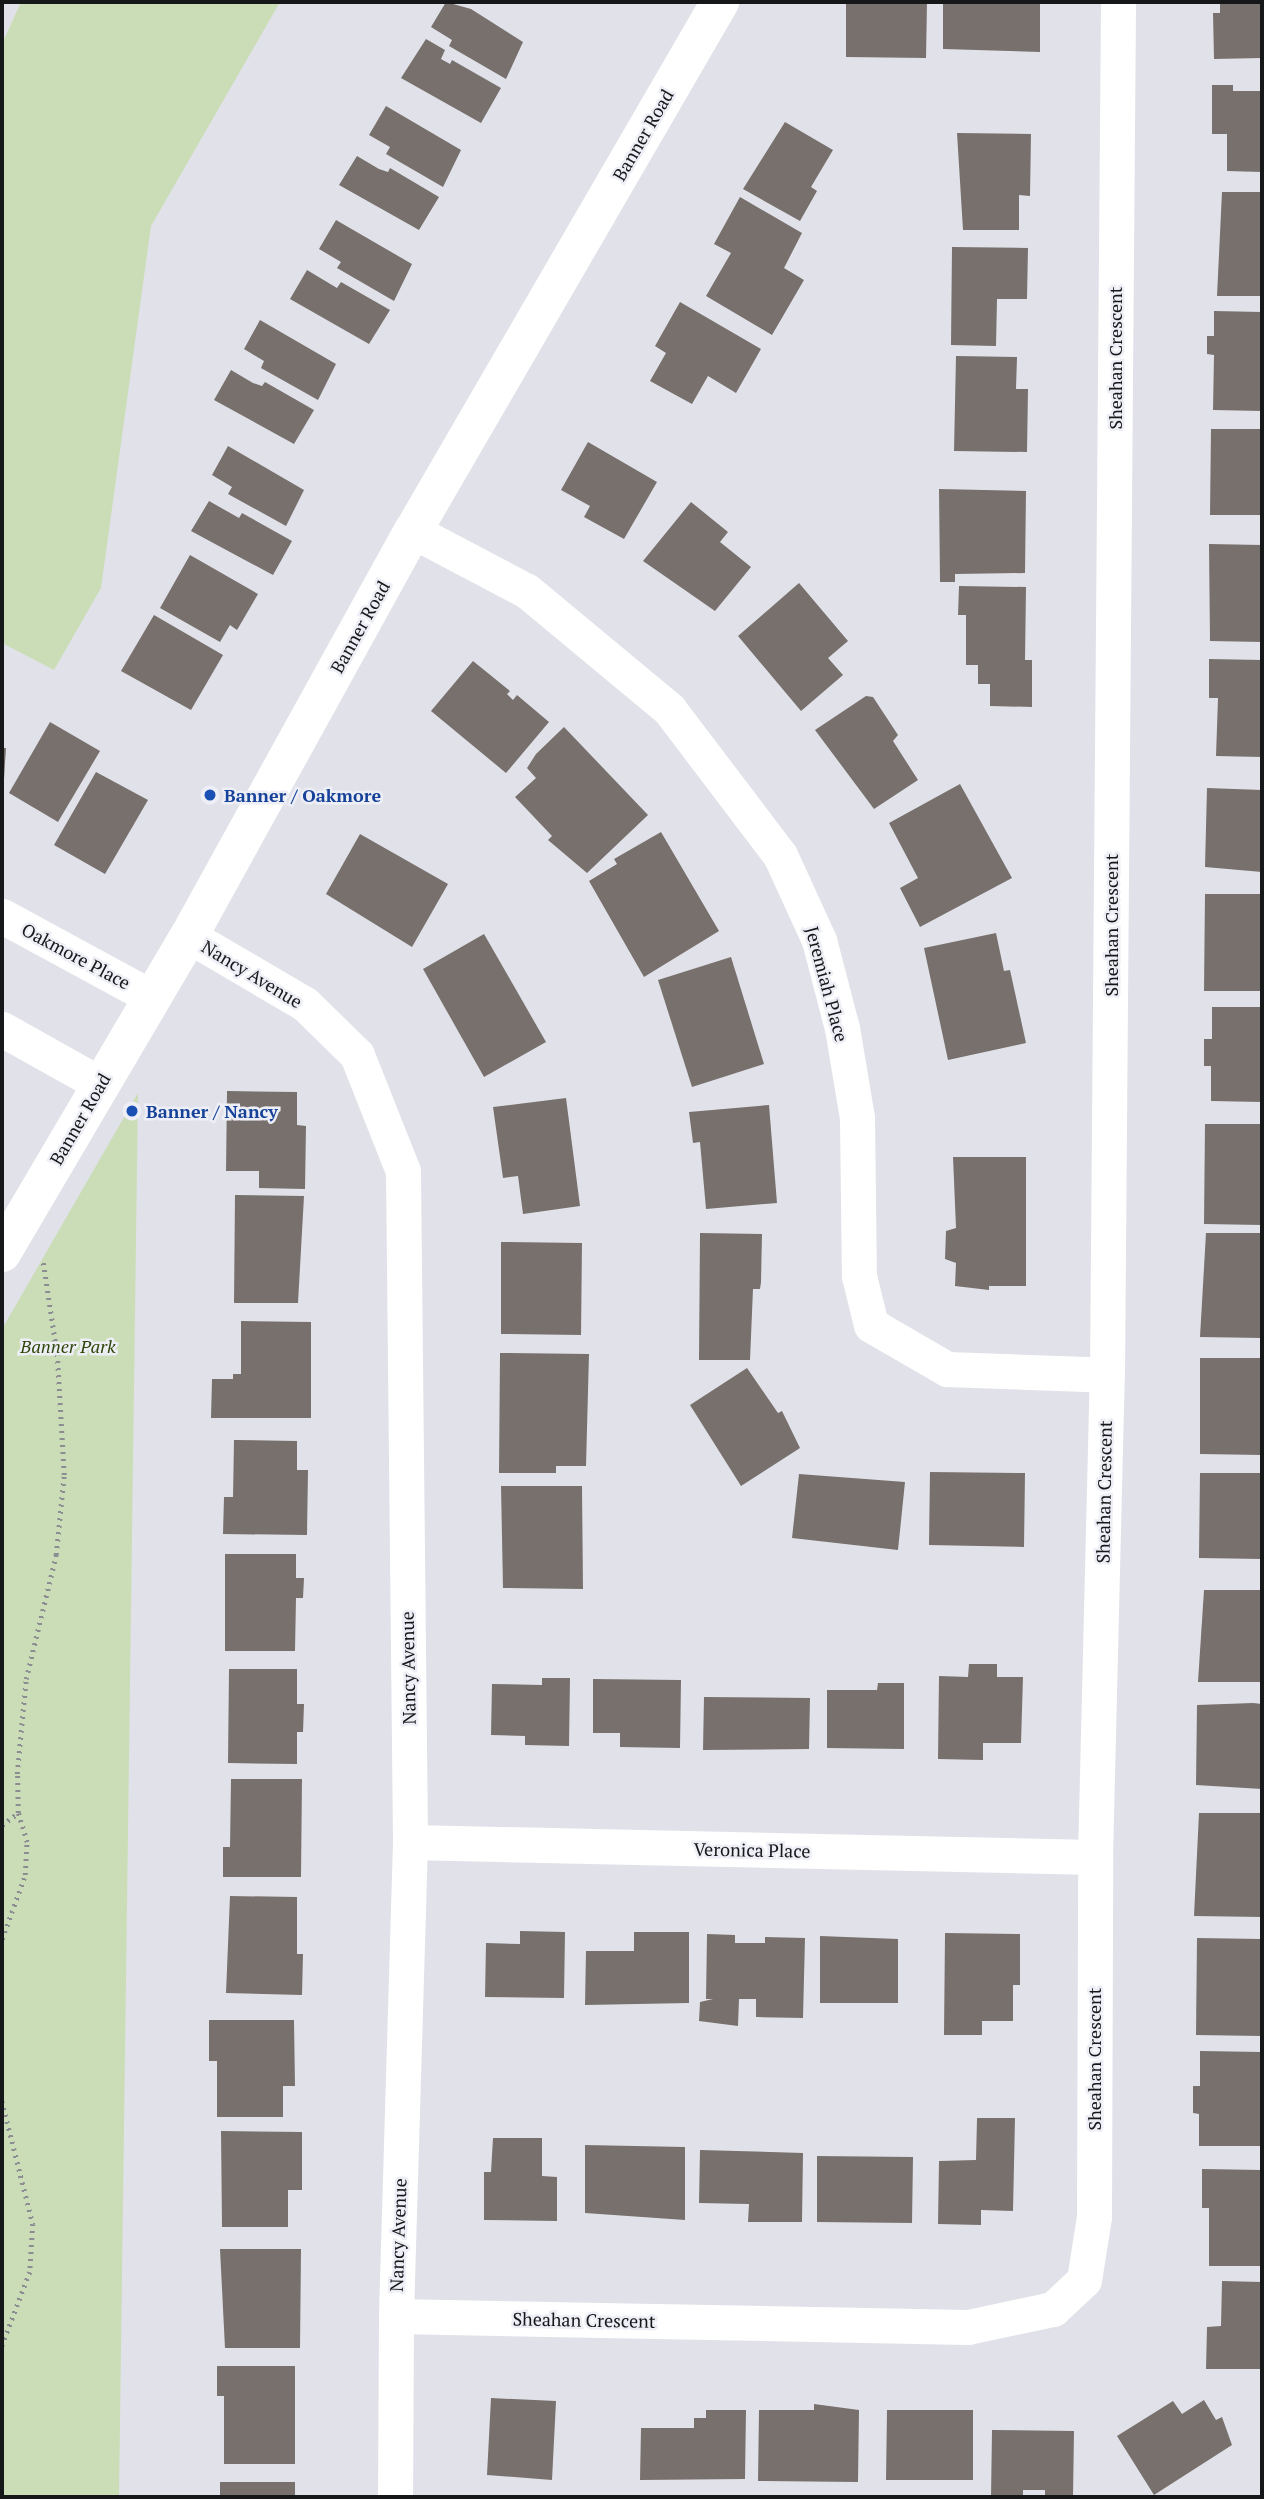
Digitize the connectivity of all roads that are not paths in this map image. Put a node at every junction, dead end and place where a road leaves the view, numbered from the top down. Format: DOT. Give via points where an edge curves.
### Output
graph roads {
  1 [pos="720,2"];
  2 [pos="1118,2"];
  3 [pos="413,531"];
  4 [pos="2,916"];
  5 [pos="189,936"];
  6 [pos="151,997"];
  7 [pos="2,1029"];
  8 [pos="100,1084"];
  9 [pos="10,1238"];
  10 [pos="1107,1375"];
  11 [pos="410,1842"];
  12 [pos="1095,1857"];
  13 [pos="396,2316"];
  14 [pos="395,2497"];
  1 -- 3 [label="street, Banner Road"];
  2 -- 10 [label="street, Sheahan Crescent"];
  3 -- 5 [label="street, Banner Road"];
  3 -- 10 [label="street, Jeremiah Place" via="527,591 669,709 780,855 819,940 842,1028 856,1118 859,1276 871,1325 947,1369"];
  4 -- 6 [label="street, Oakmore Place"];
  5 -- 6 [label="street, Banner Road"];
  5 -- 11 [label="street, Nancy Avenue" via="305,1004 357,1055 403,1171"];
  6 -- 8 [label="street, Banner Road"];
  7 -- 8 [label="street"];
  8 -- 9 [label="street, Banner Road"];
  10 -- 12 [label="street, Sheahan Crescent"];
  11 -- 12 [label="street, Veronica Place"];
  11 -- 13 [label="street, Nancy Avenue"];
  12 -- 13 [label="street, Sheahan Crescent" via="1094,2217 1084,2280 1053,2309 968,2327"];
  13 -- 14 [label="street, Nancy Avenue"];
}
